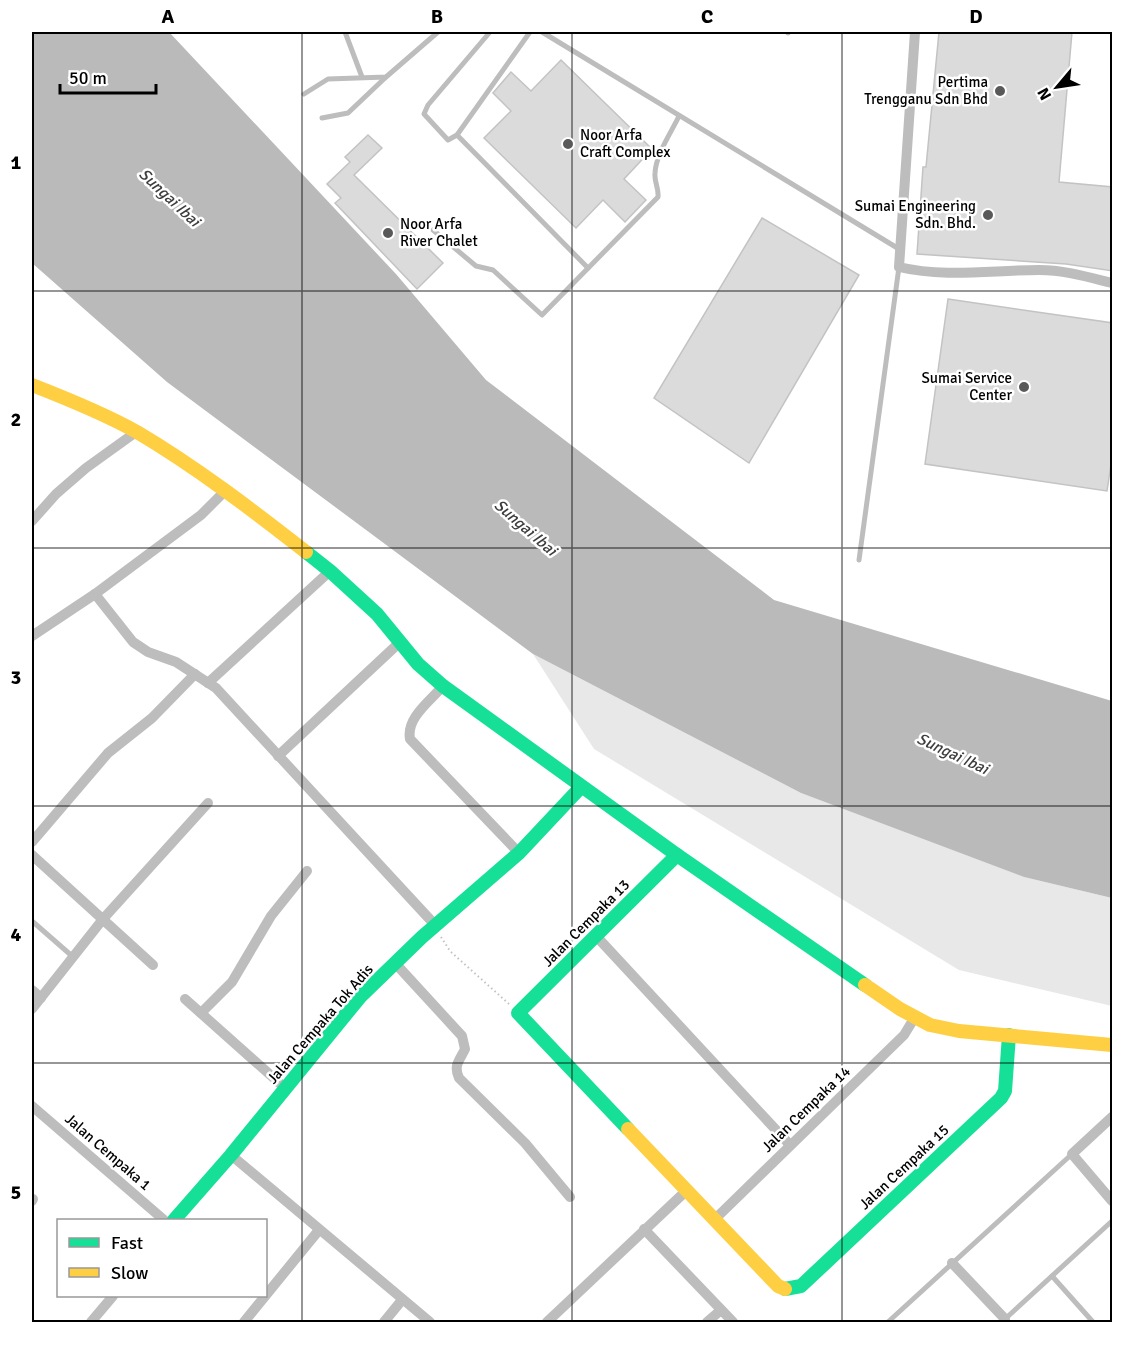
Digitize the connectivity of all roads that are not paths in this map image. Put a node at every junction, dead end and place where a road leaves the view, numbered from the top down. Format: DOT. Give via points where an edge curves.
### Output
graph roads {
  1 [pos="345,32"];
  2 [pos="438,32"];
  3 [pos="490,32"];
  4 [pos="530,32"];
  5 [pos="542,32"];
  6 [pos="915,32"];
  7 [pos="362,77"];
  8 [pos="386,77"];
  9 [pos="304,94"];
  10 [pos="678,116"];
  11 [pos="322,118"];
  12 [pos="457,135"];
  13 [pos="433,230"];
  14 [pos="900,249"];
  15 [pos="899,267"];
  16 [pos="588,268"];
  17 [pos="1113,283"];
  18 [pos="32,386"];
  19 [pos="136,432"];
  20 [pos="226,490"];
  21 [pos="32,521"];
  22 [pos="859,560"];
  23 [pos="330,571"];
  24 [pos="95,594"];
  25 [pos="32,636"];
  26 [pos="400,642"];
  27 [pos="195,674"];
  28 [pos="208,683"];
  29 [pos="443,686"];
  30 [pos="278,756"];
  31 [pos="582,787"];
  32 [pos="208,803"];
  33 [pos="32,842"];
  34 [pos="519,853"];
  35 [pos="32,855"];
  36 [pos="677,855"];
  37 [pos="307,871"];
  38 [pos="103,919"];
  39 [pos="32,921"];
  40 [pos="436,927"];
  41 [pos="597,937"];
  42 [pos="72,956"];
  43 [pos="400,959"];
  44 [pos="153,965"];
  45 [pos="32,990"];
  46 [pos="41,998"];
  47 [pos="184,999"];
  48 [pos="32,1009"];
  49 [pos="201,1013"];
  50 [pos="915,1017"];
  51 [pos="1009,1035"];
  52 [pos="1113,1044"];
  53 [pos="285,1088"];
  54 [pos="32,1106"];
  55 [pos="1113,1117"];
  56 [pos="790,1145"];
  57 [pos="1072,1154"];
  58 [pos="231,1155"];
  59 [pos="686,1191"];
  60 [pos="570,1197"];
  61 [pos="1113,1201"];
  62 [pos="162,1219"];
  63 [pos="176,1219"];
  64 [pos="714,1220"];
  65 [pos="1113,1221"];
  66 [pos="644,1229"];
  67 [pos="319,1230"];
  68 [pos="952,1263"];
  69 [pos="1052,1276"];
  70 [pos="267,1294"];
  71 [pos="112,1297"];
  72 [pos="265,1297"];
  73 [pos="402,1300"];
  74 [pos="721,1310"];
  75 [pos="1003,1321"];
  76 [pos="91,1323"];
  77 [pos="244,1323"];
  78 [pos="384,1323"];
  79 [pos="430,1323"];
  80 [pos="547,1323"];
  81 [pos="707,1323"];
  82 [pos="733,1323"];
  83 [pos="888,1323"];
  84 [pos="1093,1323"];
  1 -- 7 [label="lane"];
  2 -- 8 [label="lane"];
  3 -- 12 [label="lane" via="424,114 448,140"];
  4 -- 12 [label="lane"];
  5 -- 10 [label="lane"];
  6 -- 14 [label="street"];
  7 -- 8 [label="lane"];
  7 -- 9 [label="lane" via="328,79"];
  8 -- 11 [label="lane" via="348,113"];
  10 -- 14 [label="lane"];
  10 -- 16 [label="lane" via="656,165 658,197"];
  12 -- 16 [label="lane"];
  13 -- 16 [label="lane" via="476,266 493,270 542,315"];
  14 -- 15 [label="street"];
  15 -- 17 [label="street" via="923,273 1042,270"];
  15 -- 22 [label="lane"];
  18 -- 19 [label="street" via="79,403"];
  19 -- 20 [label="street"];
  19 -- 21 [label="street" via="86,468"];
  20 -- 23 [label="street"];
  20 -- 24 [label="street" via="201,515"];
  23 -- 26 [label="street" via="377,614"];
  23 -- 28 [label="street"];
  24 -- 25 [label="street"];
  24 -- 27 [label="street" via="133,642"];
  26 -- 29 [label="street"];
  26 -- 30 [label="street"];
  27 -- 28 [label="street"];
  27 -- 33 [label="street" via="152,718 108,753"];
  28 -- 30 [label="street"];
  29 -- 31 [label="street"];
  29 -- 34 [label="street" via="411,722 411,739"];
  30 -- 40 [label="street"];
  31 -- 34 [label="street, Jalan Cempaka Tok Adis"];
  31 -- 36 [label="street"];
  32 -- 38 [label="street"];
  34 -- 40 [label="street, Jalan Cempaka Tok Adis"];
  35 -- 38 [label="street"];
  36 -- 41 [label="street, Jalan Cempaka 13"];
  36 -- 50 [label="street"];
  37 -- 49 [label="street" via="271,916 232,982"];
  38 -- 42 [label="street"];
  38 -- 44 [label="street"];
  39 -- 42 [label="lane"];
  40 -- 43 [label="street, Jalan Cempaka Tok Adis"];
  41 -- 56 [label="street"];
  41 -- 59 [label="street, Jalan Cempaka 13" via="518,1013"];
  42 -- 46 [label="street"];
  43 -- 53 [label="street, Jalan Cempaka Tok Adis" via="360,997"];
  43 -- 60 [label="street" via="462,1036 465,1049 456,1065 459,1078 525,1143"];
  45 -- 46 [label="street"];
  46 -- 48 [label="street"];
  47 -- 49 [label="street"];
  49 -- 53 [label="street"];
  50 -- 51 [label="street" via="959,1031"];
  50 -- 56 [label="street, Jalan Cempaka 14" via="904,1035"];
  51 -- 52 [label="street"];
  51 -- 64 [label="street, Jalan Cempaka 15" via="1005,1091 1001,1098 801,1286 787,1290 778,1286"];
  53 -- 58 [label="street, Jalan Cempaka Tok Adis"];
  54 -- 62 [label="street, Jalan Cempaka 1"];
  55 -- 57 [label="street"];
  56 -- 64 [label="street, Jalan Cempaka 14"];
  57 -- 61 [label="street"];
  57 -- 68 [label="lane"];
  58 -- 63 [label="street, Jalan Cempaka Tok Adis"];
  58 -- 67 [label="street"];
  59 -- 64 [label="street"];
  59 -- 66 [label="street"];
  65 -- 69 [label="lane"];
  66 -- 74 [label="street"];
  66 -- 80 [label="street"];
  67 -- 70 [label="street"];
  67 -- 73 [label="street"];
  68 -- 75 [label="street"];
  68 -- 83 [label="lane"];
  69 -- 75 [label="lane"];
  69 -- 84 [label="lane"];
  71 -- 76 [label="street"];
  72 -- 77 [label="street"];
  73 -- 78 [label="street"];
  73 -- 79 [label="street"];
  74 -- 81 [label="street"];
  74 -- 82 [label="street"];
}
